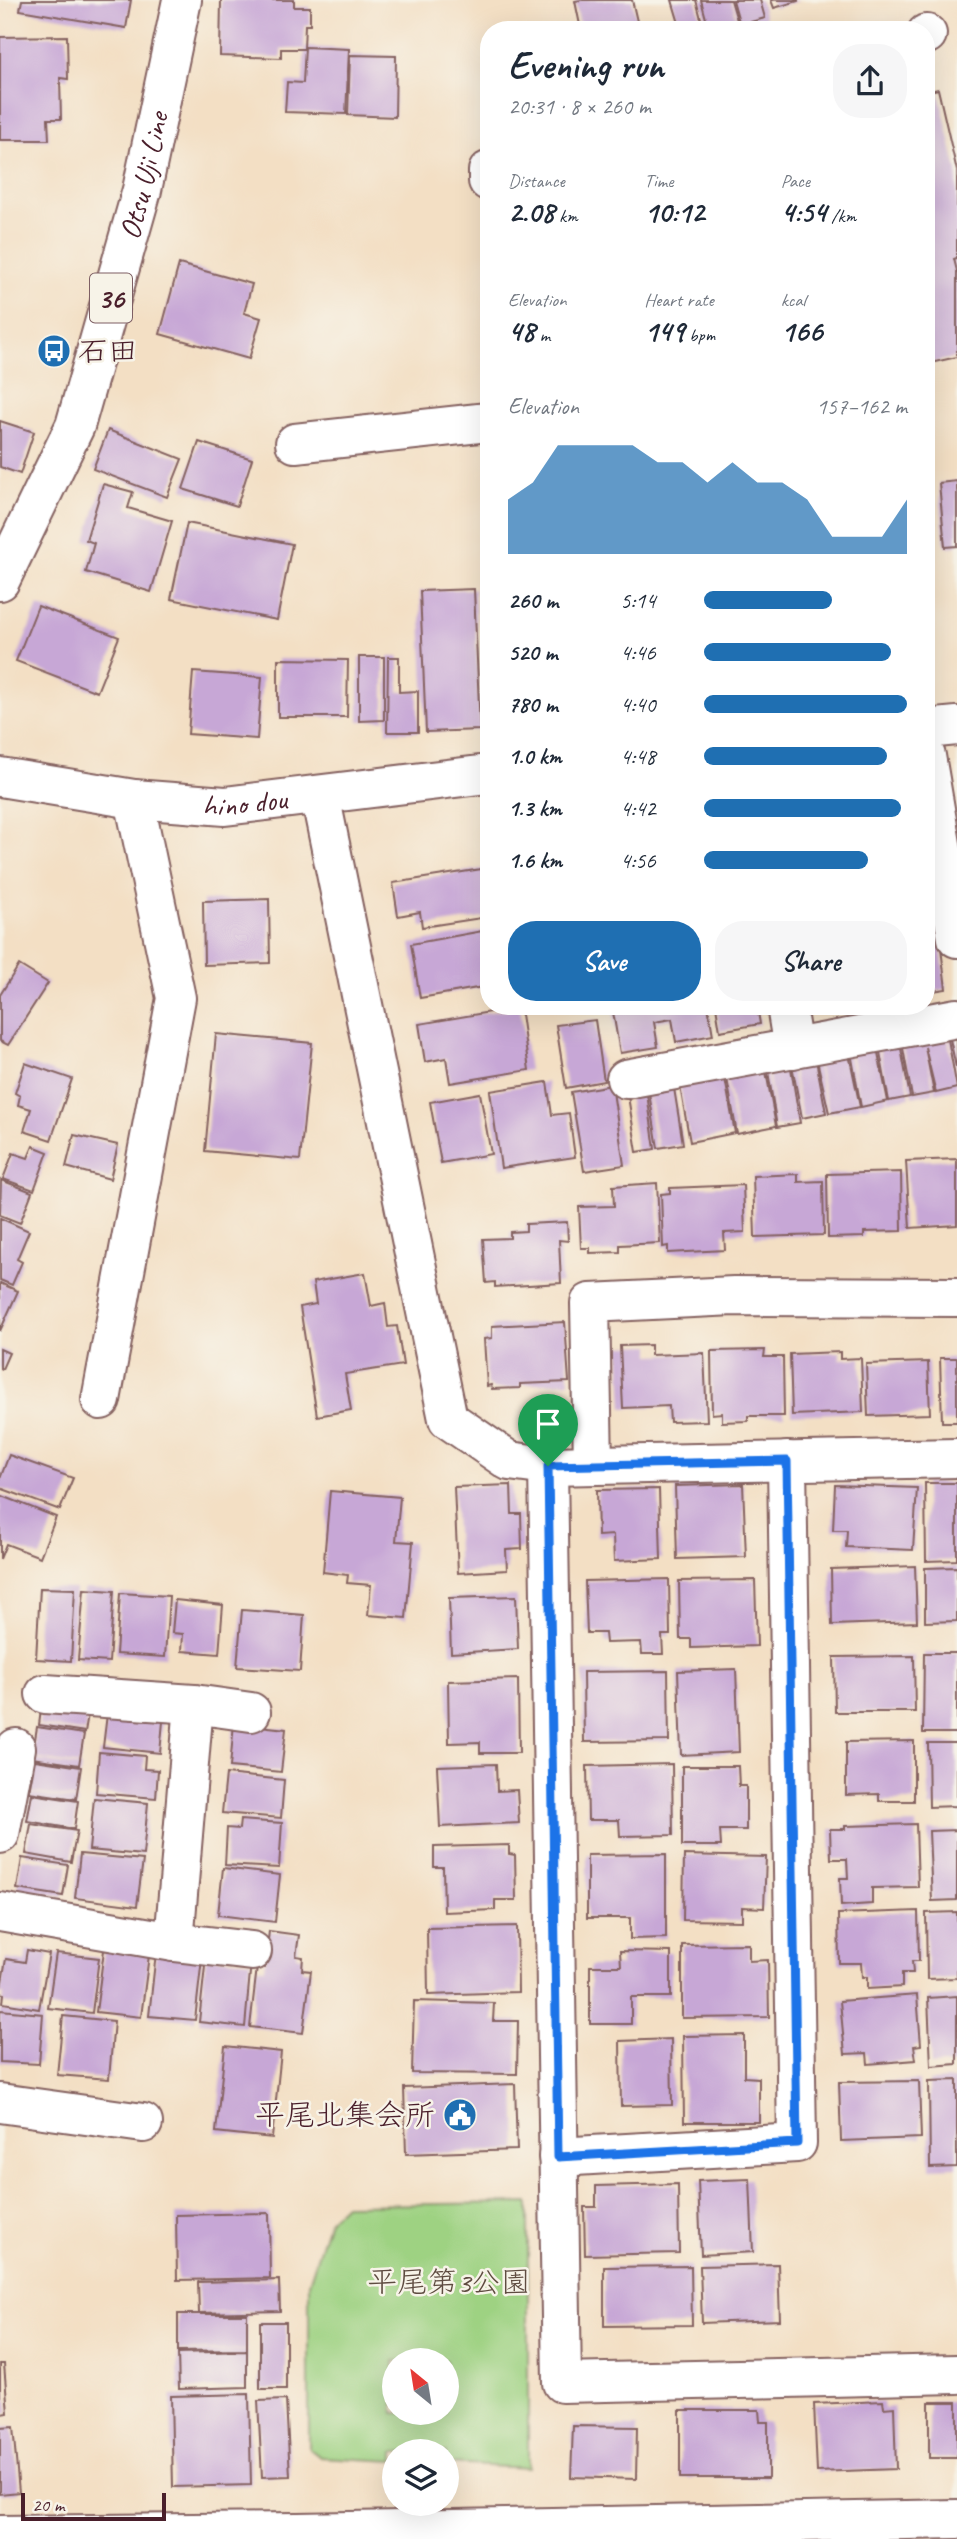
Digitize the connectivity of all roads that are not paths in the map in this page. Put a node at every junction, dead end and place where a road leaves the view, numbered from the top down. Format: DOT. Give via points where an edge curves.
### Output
graph roads {
  1 [pos="182,0"];
  2 [pos="480,423"];
  3 [pos="295,443"];
  4 [pos="0,581"];
  5 [pos="957,726"];
  6 [pos="935,728"];
  7 [pos="480,775"];
  8 [pos="0,776"];
  9 [pos="320,795"];
  10 [pos="134,799"];
  11 [pos="935,809"];
  12 [pos="957,938"];
  13 [pos="787,1015"];
  14 [pos="957,1018"];
  15 [pos="793,1049"];
  16 [pos="626,1079"];
  17 [pos="957,1297"];
  18 [pos="100,1400"];
  19 [pos="957,1458"];
  20 [pos="787,1461"];
  21 [pos="593,1465"];
  22 [pos="548,1466"];
  23 [pos="45,1694"];
  24 [pos="194,1704"];
  25 [pos="251,1712"];
  26 [pos="16,1748"];
  27 [pos="0,1834"];
  28 [pos="0,1912"];
  29 [pos="174,1942"];
  30 [pos="252,1951"];
  31 [pos="0,2103"];
  32 [pos="143,2123"];
  33 [pos="558,2157"];
  34 [pos="957,2374"];
  35 [pos="957,2519"];
  36 [pos="765,2531"];
  37 [pos="516,2533"];
  38 [pos="0,2535"];
  39 [pos="299,2536"];
  40 [pos="73,2537"];
  1 -- 4 [label="street, Otsu Uji Line / 36" via="142,190 75,426"];
  2 -- 3 [label="street"];
  5 -- 6 [label="street"];
  7 -- 9 [label="street, hino dou"];
  8 -- 10 [label="street, hino dou"];
  9 -- 10 [label="street, hino dou" via="225,806"];
  9 -- 22 [label="street" via="448,1419 509,1461"];
  10 -- 18 [label="street" via="176,998"];
  11 -- 12 [label="street"];
  13 -- 15 [label="street"];
  14 -- 15 [label="street"];
  15 -- 16 [label="street"];
  17 -- 21 [label="street" via="734,1296 590,1303"];
  19 -- 20 [label="street"];
  20 -- 21 [label="street"];
  20 -- 33 [label="street" via="797,2143"];
  21 -- 22 [label="street"];
  22 -- 33 [label="street"];
  23 -- 24 [label="street"];
  24 -- 25 [label="street"];
  24 -- 29 [label="street"];
  26 -- 27 [label="street"];
  28 -- 29 [label="street"];
  29 -- 30 [label="street"];
  31 -- 32 [label="street"];
  33 -- 34 [label="street" via="562,2383"];
  35 -- 36 [label="street"];
  36 -- 37 [label="street"];
  37 -- 39 [label="street"];
  38 -- 40 [label="street"];
  39 -- 40 [label="street"];
}
